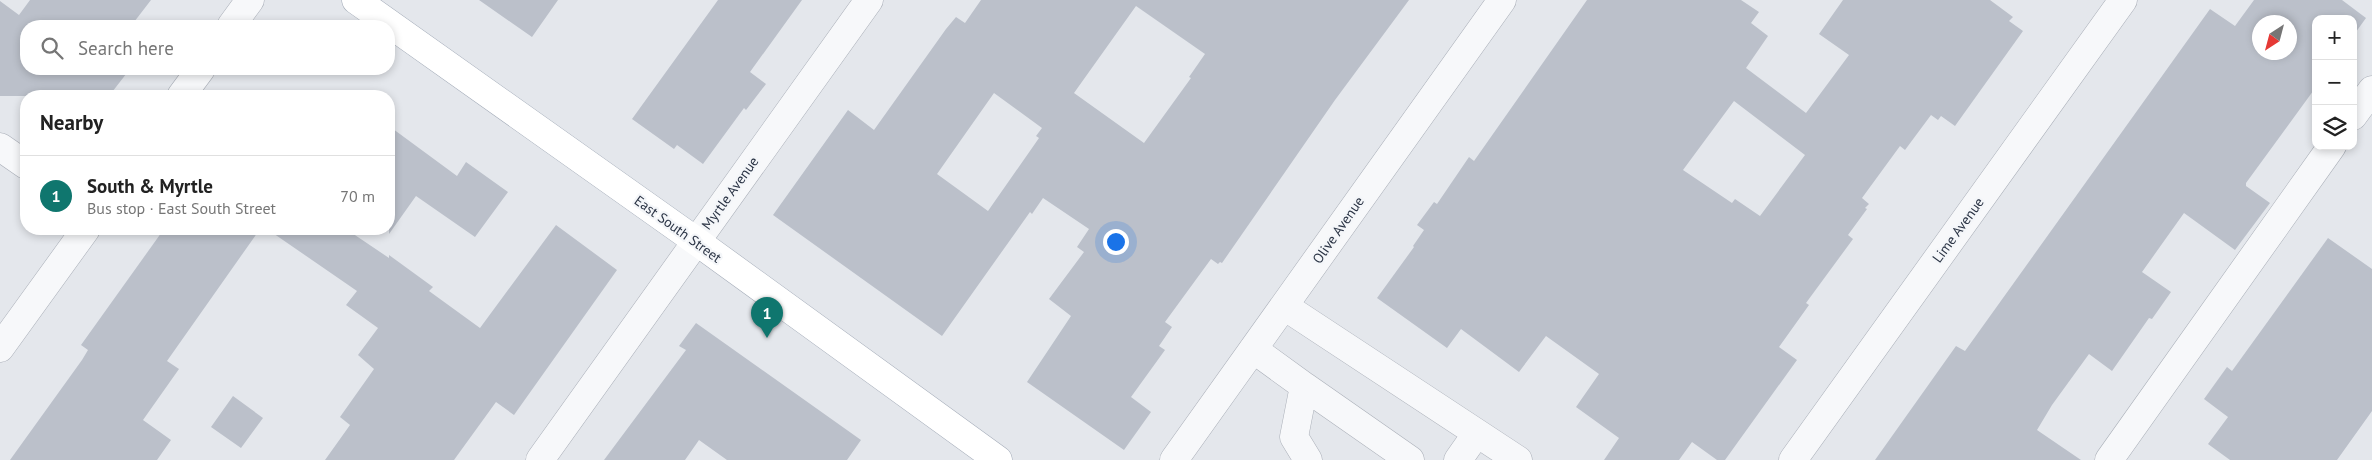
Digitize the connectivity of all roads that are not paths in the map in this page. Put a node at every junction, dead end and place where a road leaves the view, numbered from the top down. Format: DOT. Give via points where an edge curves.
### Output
graph roads {
  1 [pos="250,0"];
  2 [pos="356,0"];
  3 [pos="868,0"];
  4 [pos="1502,0"];
  5 [pos="2123,0"];
  6 [pos="235,20"];
  7 [pos="384,20"];
  8 [pos="395,28"];
  9 [pos="197,75"];
  10 [pos="185,90"];
  11 [pos="2372,90"];
  12 [pos="2357,111"];
  13 [pos="0,147"];
  14 [pos="2329,150"];
  15 [pos="20,161"];
  16 [pos="82,235"];
  17 [pos="696,241"];
  18 [pos="1284,306"];
  19 [pos="0,348"];
  20 [pos="1253,349"];
  21 [pos="1304,386"];
  22 [pos="1477,433"];
  23 [pos="540,460"];
  24 [pos="998,460"];
  25 [pos="1174,460"];
  26 [pos="1308,460"];
  27 [pos="1410,460"];
  28 [pos="1458,460"];
  29 [pos="1518,460"];
  30 [pos="1792,460"];
  31 [pos="2110,460"];
  1 -- 6 [label="street"];
  2 -- 7 [label="main road, East South Street"];
  3 -- 17 [label="street, Myrtle Avenue"];
  4 -- 18 [label="street, Olive Avenue"];
  5 -- 30 [label="street, Lime Avenue"];
  8 -- 17 [label="main road, East South Street"];
  9 -- 10 [label="street"];
  11 -- 12 [label="street"];
  13 -- 15 [label="street"];
  14 -- 31 [label="street"];
  16 -- 19 [label="street"];
  17 -- 23 [label="street, Myrtle Avenue"];
  17 -- 24 [label="main road, East South Street"];
  18 -- 20 [label="street, Olive Avenue"];
  18 -- 22 [label="street"];
  20 -- 21 [label="street"];
  20 -- 25 [label="street, Olive Avenue"];
  21 -- 26 [label="street" via="1294,437"];
  21 -- 27 [label="street"];
  22 -- 28 [label="street"];
  22 -- 29 [label="street"];
}
